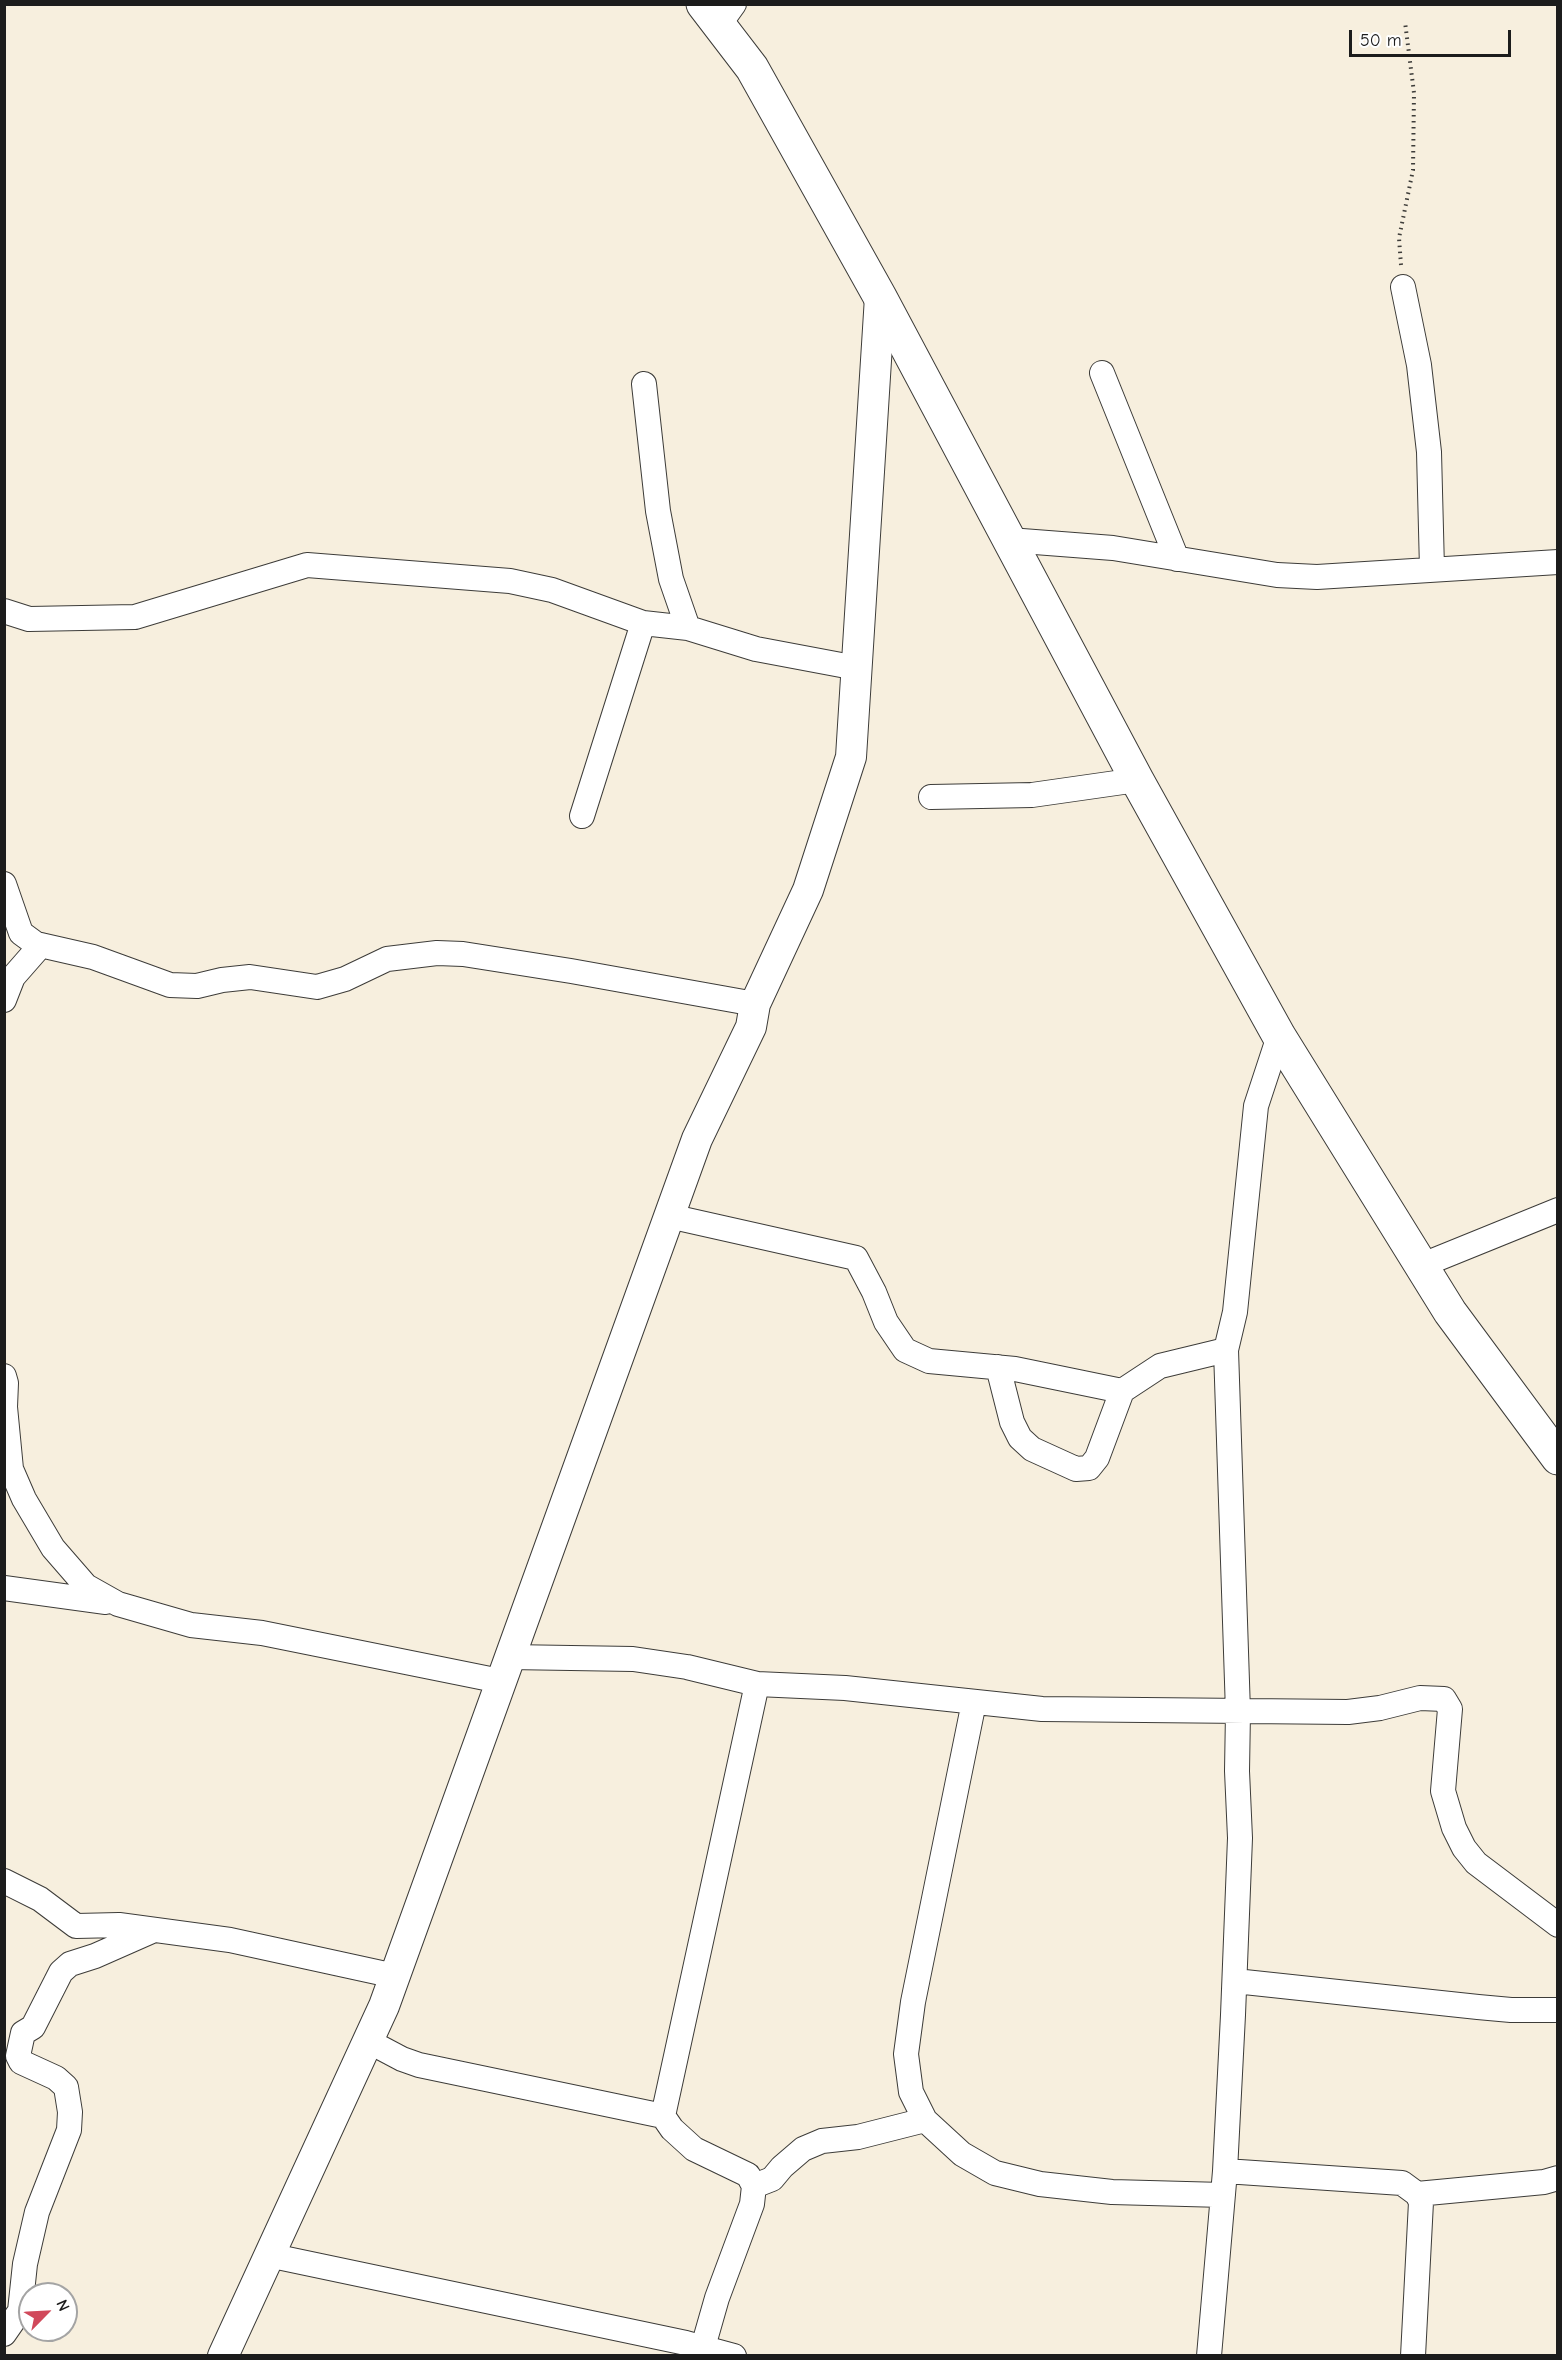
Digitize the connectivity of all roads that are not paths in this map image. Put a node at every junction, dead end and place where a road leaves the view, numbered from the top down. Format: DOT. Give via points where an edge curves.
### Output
graph roads {
  1 [pos="719,11"];
  2 [pos="1403,287"];
  3 [pos="880,297"];
  4 [pos="1101,373"];
  5 [pos="644,384"];
  6 [pos="1009,540"];
  7 [pos="1177,559"];
  8 [pos="1557,562"];
  9 [pos="1432,569"];
  10 [pos="4,611"];
  11 [pos="643,623"];
  12 [pos="688,628"];
  13 [pos="856,668"];
  14 [pos="1137,780"];
  15 [pos="931,797"];
  16 [pos="582,816"];
  17 [pos="4,884"];
  18 [pos="41,945"];
  19 [pos="4,1000"];
  20 [pos="755,1004"];
  21 [pos="1279,1036"];
  22 [pos="1557,1210"];
  23 [pos="669,1216"];
  24 [pos="1420,1266"];
  25 [pos="1226,1350"];
  26 [pos="998,1367"];
  27 [pos="4,1376"];
  28 [pos="1122,1391"];
  29 [pos="1557,1458"];
  30 [pos="4,1588"];
  31 [pos="118,1604"];
  32 [pos="505,1669"];
  33 [pos="757,1684"];
  34 [pos="974,1702"];
  35 [pos="1238,1712"];
  36 [pos="4,1881"];
  37 [pos="1557,1925"];
  38 [pos="154,1930"];
  39 [pos="395,1976"];
  40 [pos="1235,1981"];
  41 [pos="1557,2010"];
  42 [pos="368,2041"];
  43 [pos="663,2116"];
  44 [pos="925,2120"];
  45 [pos="1225,2171"];
  46 [pos="1557,2178"];
  47 [pos="754,2186"];
  48 [pos="1417,2194"];
  49 [pos="1223,2195"];
  50 [pos="268,2254"];
  51 [pos="4,2334"];
  52 [pos="690,2348"];
  53 [pos="223,2355"];
  54 [pos="734,2355"];
  55 [pos="1209,2355"];
  56 [pos="1413,2355"];
  1 -- 3 [label="highway"];
  2 -- 9 [label="street" via="1419,365 1429,452"];
  3 -- 6 [label="highway"];
  3 -- 13 [label="street"];
  4 -- 7 [label="street"];
  5 -- 12 [label="street" via="658,512 671,579"];
  6 -- 7 [label="street" via="1113,548"];
  6 -- 14 [label="highway"];
  7 -- 9 [label="street" via="1287,576"];
  8 -- 9 [label="street"];
  10 -- 11 [label="street" via="29,619 135,617 308,565 510,581 552,590"];
  11 -- 12 [label="street"];
  11 -- 16 [label="street"];
  12 -- 13 [label="street" via="756,649"];
  13 -- 20 [label="street" via="851,757 808,890"];
  14 -- 15 [label="street" via="1032,795"];
  14 -- 21 [label="highway"];
  17 -- 18 [label="street" via="21,933"];
  18 -- 19 [label="street" via="13,977"];
  18 -- 20 [label="street" via="93,957 170,985 197,986 250,977 317,987 387,959 437,953 571,971"];
  20 -- 23 [label="street" via="751,1028 697,1139"];
  21 -- 24 [label="highway"];
  21 -- 25 [label="street" via="1256,1106 1235,1312"];
  22 -- 24 [label="street"];
  23 -- 26 [label="street" via="856,1258 886,1322 905,1350 929,1361"];
  23 -- 32 [label="street"];
  24 -- 29 [label="highway"];
  25 -- 28 [label="street" via="1160,1366"];
  25 -- 35 [label="street"];
  26 -- 28 [label="street"];
  26 -- 28 [label="street" via="1020,1438 1032,1449 1076,1469 1089,1468 1097,1458"];
  27 -- 31 [label="street" via="11,1468 24,1499 53,1548 86,1586"];
  30 -- 31 [label="street"];
  31 -- 32 [label="street" via="191,1625"];
  32 -- 33 [label="street" via="633,1659 687,1666"];
  32 -- 39 [label="street"];
  33 -- 34 [label="street" via="845,1688"];
  33 -- 43 [label="street"];
  34 -- 35 [label="street" via="1042,1708"];
  34 -- 44 [label="street" via="906,2054 911,2092"];
  35 -- 37 [label="street" via="1348,1712 1420,1698 1444,1699 1450,1709 1443,1791 1464,1848 1476,1863"];
  35 -- 40 [label="street" via="1240,1838"];
  36 -- 38 [label="street" via="40,1899 76,1926 119,1925"];
  38 -- 39 [label="street" via="230,1940"];
  38 -- 51 [label="street" via="70,1964 60,1972 33,2026 23,2033 18,2056 21,2062 56,2078 66,2087 69,2130 37,2212 25,2264 20,2311"];
  39 -- 42 [label="street"];
  40 -- 41 [label="street" via="1511,2010"];
  40 -- 45 [label="street"];
  42 -- 43 [label="street" via="419,2065"];
  42 -- 50 [label="street"];
  43 -- 47 [label="street" via="694,2149 748,2175"];
  44 -- 47 [label="street" via="858,2137 822,2141 803,2149 772,2179"];
  44 -- 49 [label="street" via="963,2154 996,2173 1040,2184 1112,2192"];
  45 -- 48 [label="street" via="1402,2183"];
  45 -- 49 [label="street"];
  46 -- 48 [label="street"];
  47 -- 52 [label="street" via="752,2204 717,2298"];
  48 -- 56 [label="street" via="1421,2202"];
  49 -- 55 [label="street"];
  50 -- 52 [label="street"];
  50 -- 53 [label="street"];
  52 -- 54 [label="street"];
}
